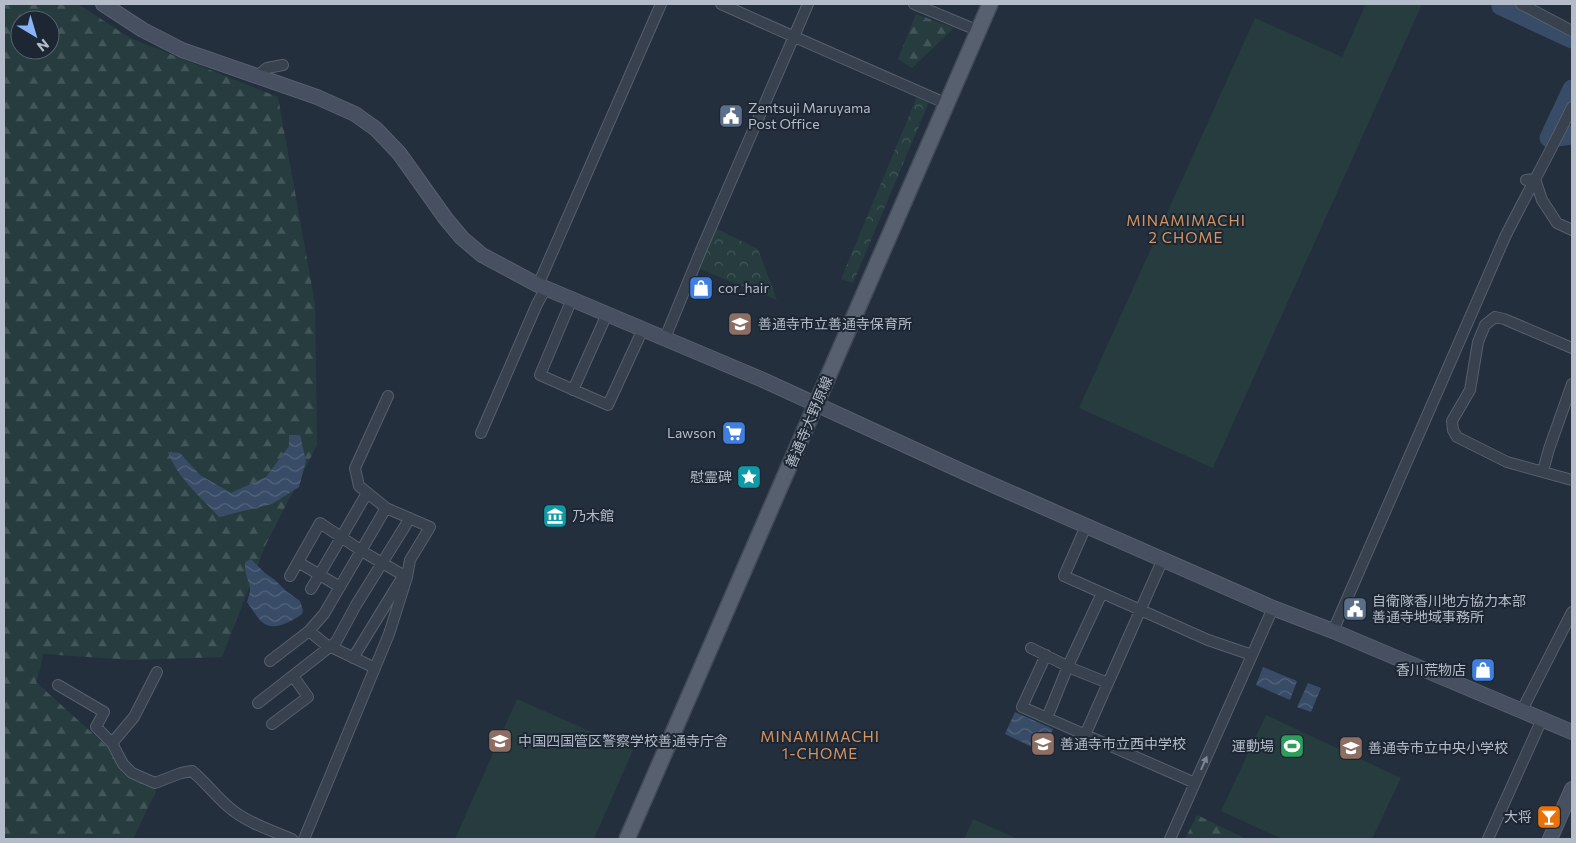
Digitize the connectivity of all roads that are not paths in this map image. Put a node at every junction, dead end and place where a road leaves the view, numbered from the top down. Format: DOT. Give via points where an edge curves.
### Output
graph roads {
  1 [pos="102,4"];
  2 [pos="661,4"];
  3 [pos="808,4"];
  4 [pos="914,4"];
  5 [pos="990,4"];
  6 [pos="1521,4"];
  7 [pos="718,5"];
  8 [pos="979,31"];
  9 [pos="1572,31"];
  10 [pos="794,36"];
  11 [pos="283,65"];
  12 [pos="257,76"];
  13 [pos="947,104"];
  14 [pos="1572,107"];
  15 [pos="1531,179"];
  16 [pos="1572,230"];
  17 [pos="542,287"];
  18 [pos="572,299"];
  19 [pos="607,314"];
  20 [pos="643,329"];
  21 [pos="665,338"];
  22 [pos="1572,348"];
  23 [pos="1572,384"];
  24 [pos="573,390"];
  25 [pos="388,396"];
  26 [pos="816,405"];
  27 [pos="481,433"];
  28 [pos="1543,471"];
  29 [pos="1572,480"];
  30 [pos="367,493"];
  31 [pos="386,508"];
  32 [pos="410,518"];
  33 [pos="1086,526"];
  34 [pos="342,538"];
  35 [pos="361,551"];
  36 [pos="1163,559"];
  37 [pos="298,562"];
  38 [pos="382,563"];
  39 [pos="406,570"];
  40 [pos="320,575"];
  41 [pos="290,576"];
  42 [pos="340,587"];
  43 [pos="311,590"];
  44 [pos="1102,593"];
  45 [pos="1273,608"];
  46 [pos="1140,610"];
  47 [pos="1572,612"];
  48 [pos="309,631"];
  49 [pos="1333,631"];
  50 [pos="330,646"];
  51 [pos="1030,648"];
  52 [pos="1046,655"];
  53 [pos="1252,655"];
  54 [pos="353,658"];
  55 [pos="270,661"];
  56 [pos="1068,666"];
  57 [pos="375,668"];
  58 [pos="157,672"];
  59 [pos="293,676"];
  60 [pos="1108,683"];
  61 [pos="58,685"];
  62 [pos="258,703"];
  63 [pos="1522,710"];
  64 [pos="1047,718"];
  65 [pos="1542,718"];
  66 [pos="272,724"];
  67 [pos="1572,732"];
  68 [pos="1085,735"];
  69 [pos="112,742"];
  70 [pos="1195,783"];
  71 [pos="1572,789"];
  72 [pos="1566,819"];
  73 [pos="292,839"];
  74 [pos="304,839"];
  75 [pos="627,839"];
  76 [pos="1170,839"];
  77 [pos="1488,839"];
  78 [pos="1550,839"];
  1 -- 12 [label="street" via="182,50"];
  2 -- 17 [label="street"];
  3 -- 10 [label="street"];
  4 -- 8 [label="street"];
  5 -- 8 [label="main road, 善通寺大野原線"];
  6 -- 9 [label="street"];
  7 -- 10 [label="street"];
  8 -- 13 [label="main road, 善通寺大野原線"];
  10 -- 13 [label="street"];
  10 -- 21 [label="street"];
  11 -- 12 [label="street" via="267,68"];
  12 -- 17 [label="street" via="317,97 355,114 376,129 399,153 462,238 482,255"];
  13 -- 26 [label="main road, 善通寺大野原線"];
  14 -- 15 [label="street"];
  15 -- 16 [label="street" via="1557,223"];
  15 -- 49 [label="street"];
  17 -- 18 [label="street"];
  17 -- 27 [label="street" via="538,304"];
  18 -- 19 [label="street"];
  18 -- 24 [label="street" via="540,375"];
  19 -- 20 [label="street"];
  19 -- 24 [label="street"];
  20 -- 21 [label="street"];
  20 -- 24 [label="street" via="608,405"];
  21 -- 26 [label="street"];
  22 -- 28 [label="street" via="1495,317 1485,325 1478,342 1470,390 1452,421 1457,437 1506,462"];
  23 -- 28 [label="street"];
  25 -- 30 [label="street" via="355,468 359,486"];
  26 -- 33 [label="street"];
  26 -- 75 [label="main road, 善通寺大野原線"];
  28 -- 29 [label="street"];
  30 -- 31 [label="street"];
  30 -- 34 [label="street"];
  31 -- 32 [label="street"];
  31 -- 35 [label="street"];
  32 -- 38 [label="street"];
  32 -- 39 [label="street" via="430,527"];
  33 -- 36 [label="street"];
  33 -- 44 [label="street" via="1064,576"];
  34 -- 35 [label="street"];
  34 -- 37 [label="street" via="320,523"];
  34 -- 40 [label="street"];
  35 -- 38 [label="street"];
  35 -- 42 [label="street"];
  36 -- 45 [label="street"];
  36 -- 46 [label="street"];
  37 -- 40 [label="street"];
  37 -- 41 [label="street"];
  38 -- 39 [label="street"];
  38 -- 50 [label="street" via="336,642"];
  39 -- 54 [label="street"];
  39 -- 57 [label="street" via="407,577 389,634"];
  40 -- 42 [label="street"];
  40 -- 43 [label="street"];
  42 -- 48 [label="street"];
  44 -- 46 [label="street"];
  44 -- 56 [label="street"];
  45 -- 49 [label="street"];
  45 -- 53 [label="street"];
  46 -- 53 [label="street"];
  46 -- 60 [label="street"];
  47 -- 63 [label="street"];
  48 -- 50 [label="street"];
  48 -- 55 [label="street"];
  49 -- 63 [label="street"];
  50 -- 54 [label="street"];
  50 -- 59 [label="street"];
  51 -- 52 [label="street"];
  52 -- 56 [label="street"];
  52 -- 64 [label="street" via="1022,707"];
  70 -- 53 [label="street, one-way"];
  54 -- 57 [label="street"];
  56 -- 60 [label="street"];
  56 -- 64 [label="street"];
  57 -- 74 [label="street"];
  58 -- 69 [label="street" via="134,718"];
  59 -- 62 [label="street"];
  59 -- 66 [label="street" via="308,696"];
  60 -- 68 [label="street"];
  61 -- 69 [label="street" via="104,712 96,726"];
  63 -- 65 [label="street"];
  64 -- 68 [label="street"];
  65 -- 67 [label="street"];
  65 -- 77 [label="street"];
  68 -- 70 [label="street"];
  69 -- 73 [label="street" via="123,764 132,773 154,783 192,771 236,813"];
  70 -- 76 [label="street"];
  71 -- 72 [label="street"];
  72 -- 78 [label="street"];
}
